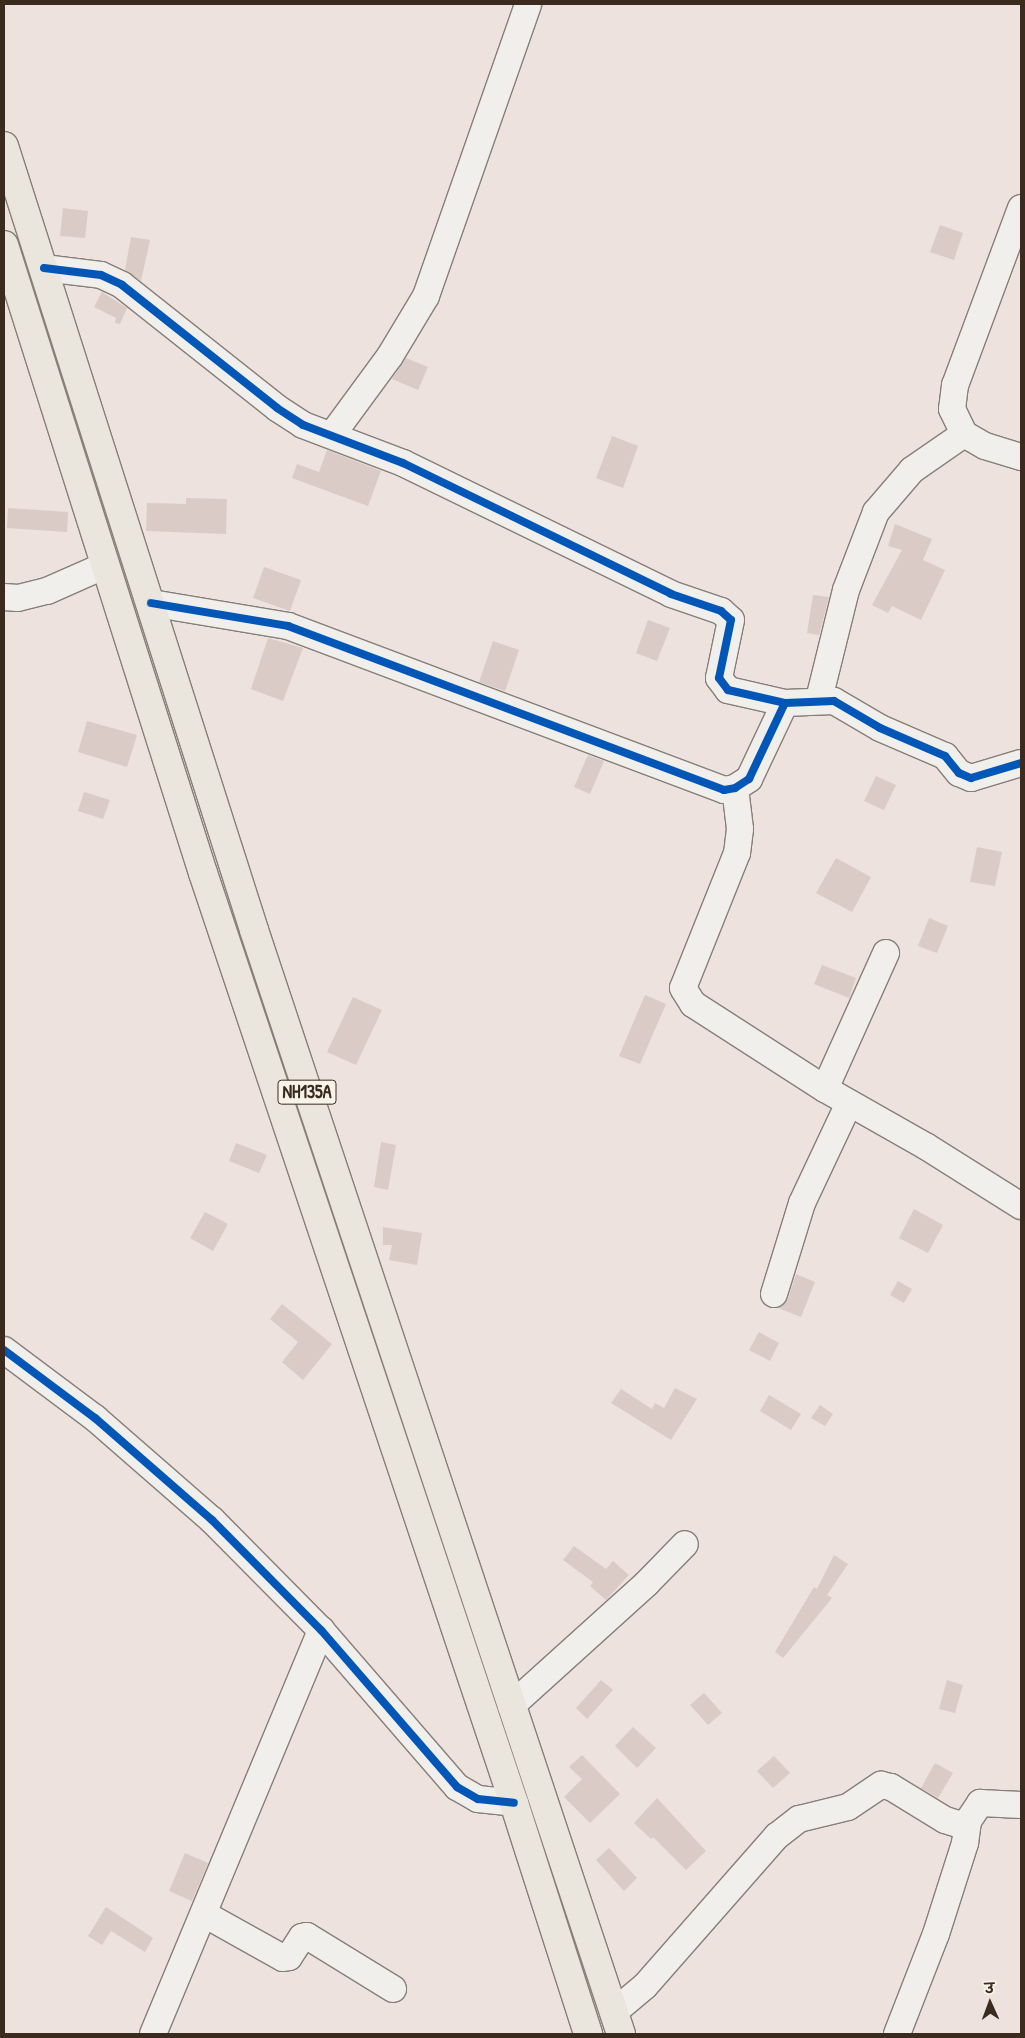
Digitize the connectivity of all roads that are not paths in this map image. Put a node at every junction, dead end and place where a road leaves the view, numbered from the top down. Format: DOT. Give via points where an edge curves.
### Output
graph roads {
  1 [pos="528,4"];
  2 [pos="4,146"];
  3 [pos="1021,208"];
  4 [pos="4,244"];
  5 [pos="44,268"];
  6 [pos="964,434"];
  7 [pos="332,436"];
  8 [pos="1021,457"];
  9 [pos="106,565"];
  10 [pos="4,597"];
  11 [pos="151,603"];
  12 [pos="819,699"];
  13 [pos="785,702"];
  14 [pos="1021,764"];
  15 [pos="735,788"];
  16 [pos="886,953"];
  17 [pos="824,1089"];
  18 [pos="849,1103"];
  19 [pos="1021,1206"];
  20 [pos="774,1294"];
  21 [pos="4,1350"];
  22 [pos="686,1544"];
  23 [pos="321,1630"];
  24 [pos="511,1706"];
  25 [pos="514,1803"];
  26 [pos="1021,1805"];
  27 [pos="968,1821"];
  28 [pos="204,1914"];
  29 [pos="393,1989"];
  30 [pos="617,2023"];
  31 [pos="153,2034"];
  32 [pos="588,2034"];
  33 [pos="897,2034"];
  1 -- 7 [label="street" via="426,296 390,356"];
  2 -- 5 [label="highway, NH135A"];
  3 -- 6 [label="street" via="952,396 954,416"];
  4 -- 9 [label="highway, NH135A"];
  5 -- 7 [label="street" via="101,275 122,285 278,408 304,425"];
  5 -- 11 [label="highway, NH135A"];
  6 -- 8 [label="street" via="985,446"];
  6 -- 12 [label="street" via="912,470 876,512 846,590"];
  7 -- 13 [label="street" via="403,463 678,596 721,611 730,620 719,678 722,686"];
  9 -- 10 [label="street" via="47,591 18,598"];
  9 -- 25 [label="highway, NH135A" via="206,882"];
  11 -- 15 [label="street" via="288,626 711,787"];
  11 -- 24 [label="highway, NH135A" via="256,939"];
  12 -- 13 [label="street"];
  12 -- 14 [label="street" via="848,707 880,728 945,756 964,776 977,778"];
  13 -- 15 [label="street" via="749,779"];
  15 -- 17 [label="street" via="740,829 737,854 684,978 683,988 693,1004"];
  16 -- 17 [label="street"];
  17 -- 18 [label="street"];
  18 -- 19 [label="street"];
  18 -- 20 [label="street" via="802,1203"];
  21 -- 23 [label="street" via="95,1418 212,1520"];
  22 -- 24 [label="street"];
  23 -- 25 [label="street" via="458,1786 478,1799"];
  23 -- 28 [label="street"];
  24 -- 30 [label="highway, NH135A"];
  25 -- 32 [label="highway, NH135A"];
  26 -- 27 [label="street" via="980,1803"];
  27 -- 30 [label="street" via="961,1825 953,1824 886,1785 877,1787 848,1807 799,1819 770,1843 645,1986"];
  27 -- 33 [label="street" via="965,1843 936,1934"];
  28 -- 29 [label="street" via="283,1958 292,1955 302,1937 307,1936"];
  28 -- 31 [label="street"];
}
